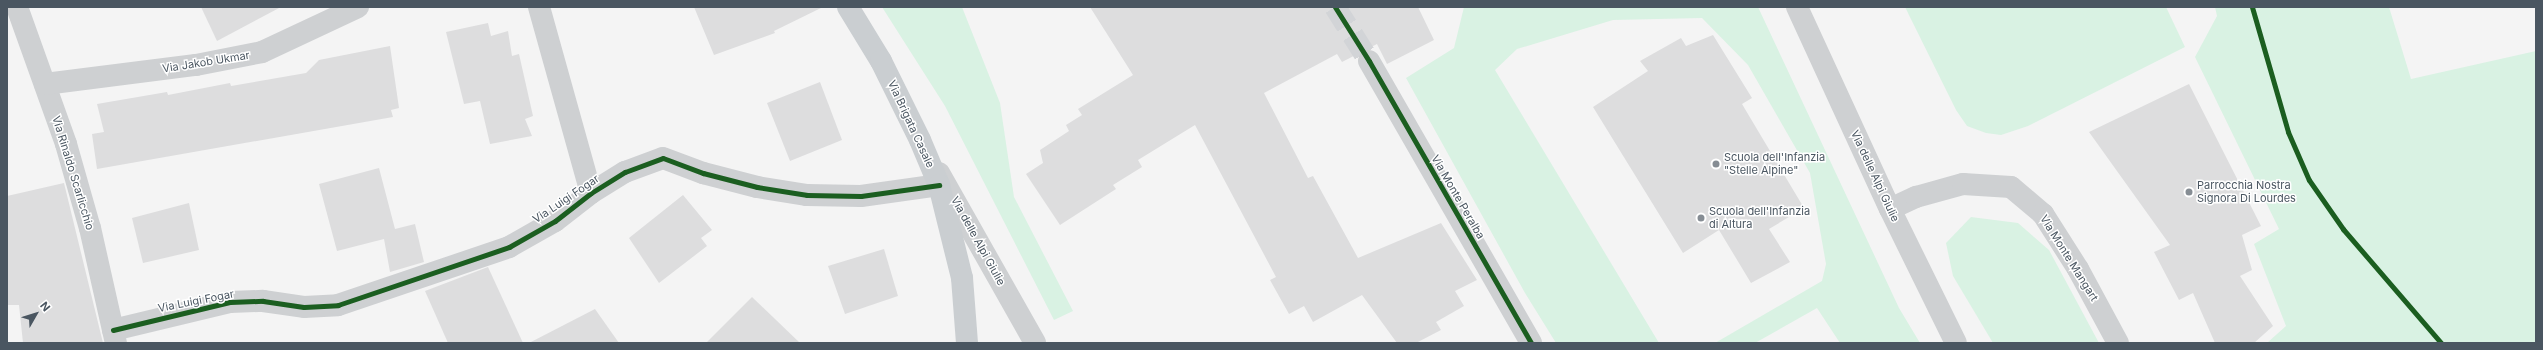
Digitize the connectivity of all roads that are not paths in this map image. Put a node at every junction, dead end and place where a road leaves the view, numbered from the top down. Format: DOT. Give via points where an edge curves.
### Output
graph roads {
  1 [pos="17,7"];
  2 [pos="358,7"];
  3 [pos="539,7"];
  4 [pos="848,7"];
  5 [pos="1797,7"];
  6 [pos="1369,61"];
  7 [pos="45,84"];
  8 [pos="920,140"];
  9 [pos="939,185"];
  10 [pos="591,193"];
  11 [pos="1890,209"];
  12 [pos="114,336"];
  13 [pos="967,343"];
  14 [pos="1035,343"];
  15 [pos="1531,343"];
  16 [pos="1956,343"];
  17 [pos="2118,343"];
  1 -- 7 [label="street, Via Rinaldo Scarlicchio"];
  2 -- 7 [label="street, Via Jakob Ukmar" via="262,52 196,65"];
  3 -- 10 [label="street"];
  4 -- 8 [label="main road, Via Brigata Casale" via="881,61"];
  5 -- 11 [label="street, Via delle Alpi Giulie"];
  6 -- 15 [label="street, Via Monte Peralba"];
  7 -- 12 [label="street, Via Rinaldo Scarlicchio" via="66,144 90,228"];
  8 -- 9 [label="main road, Via Brigata Casale"];
  8 -- 14 [label="street, Via delle Alpi Giulie"];
  9 -- 10 [label="street, Via Luigi Fogar" via="861,196 807,195 757,187 703,173 663,158 625,172"];
  9 -- 13 [label="main road, Via Brigata Casale" via="962,278"];
  10 -- 12 [label="street, Via Luigi Fogar" via="555,221 509,247 338,305 230,302"];
  11 -- 16 [label="street, Via delle Alpi Giulie"];
  11 -- 17 [label="street, Via Monte Mangart" via="1916,197 1963,184 2012,187 2043,214 2078,269"];
}
